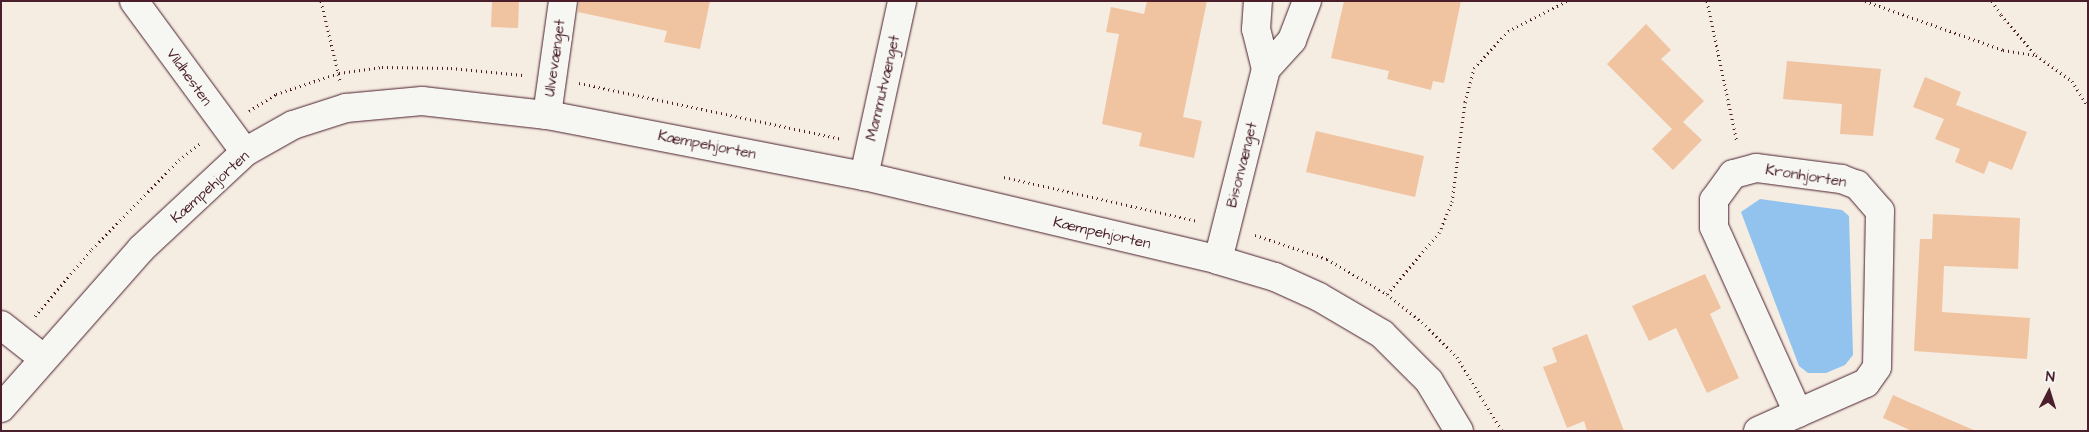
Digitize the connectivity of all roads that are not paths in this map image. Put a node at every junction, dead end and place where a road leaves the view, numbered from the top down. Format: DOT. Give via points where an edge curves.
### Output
graph roads {
  1 [pos="134,1"];
  2 [pos="563,1"];
  3 [pos="902,1"];
  4 [pos="1258,1"];
  5 [pos="1307,1"];
  6 [pos="1266,69"];
  7 [pos="547,115"];
  8 [pos="245,152"];
  9 [pos="864,176"];
  10 [pos="1218,260"];
  11 [pos="9,331"];
  12 [pos="43,358"];
  13 [pos="1,408"];
  14 [pos="1798,413"];
  15 [pos="1459,431"];
  16 [pos="1758,431"];
  1 -- 8 [label="street, Vildhesten"];
  2 -- 7 [label="street, Ulvevænget"];
  3 -- 9 [label="street, Mammutvænget"];
  4 -- 6 [label="street, Bisonvænget" via="1256,29"];
  5 -- 6 [label="street, Bisonvænget" via="1292,40"];
  6 -- 10 [label="street, Bisonvænget"];
  7 -- 8 [label="street, Kæmpehjorten" via="422,101 346,108 293,125"];
  7 -- 9 [label="street, Kæmpehjorten"];
  8 -- 12 [label="street, Kæmpehjorten" via="141,249"];
  9 -- 10 [label="street, Kæmpehjorten"];
  10 -- 15 [label="street, Kæmpehjorten" via="1275,277 1319,297 1382,334 1430,381"];
  11 -- 12 [label="street"];
  12 -- 13 [label="street, Kæmpehjorten"];
  14 -- 14 [label="street, Kronhjorten" via="1866,383 1877,366 1880,211 1858,185 1841,179 1756,168 1733,174 1714,200 1714,227"];
  14 -- 16 [label="street, Kronhjorten"];
}
